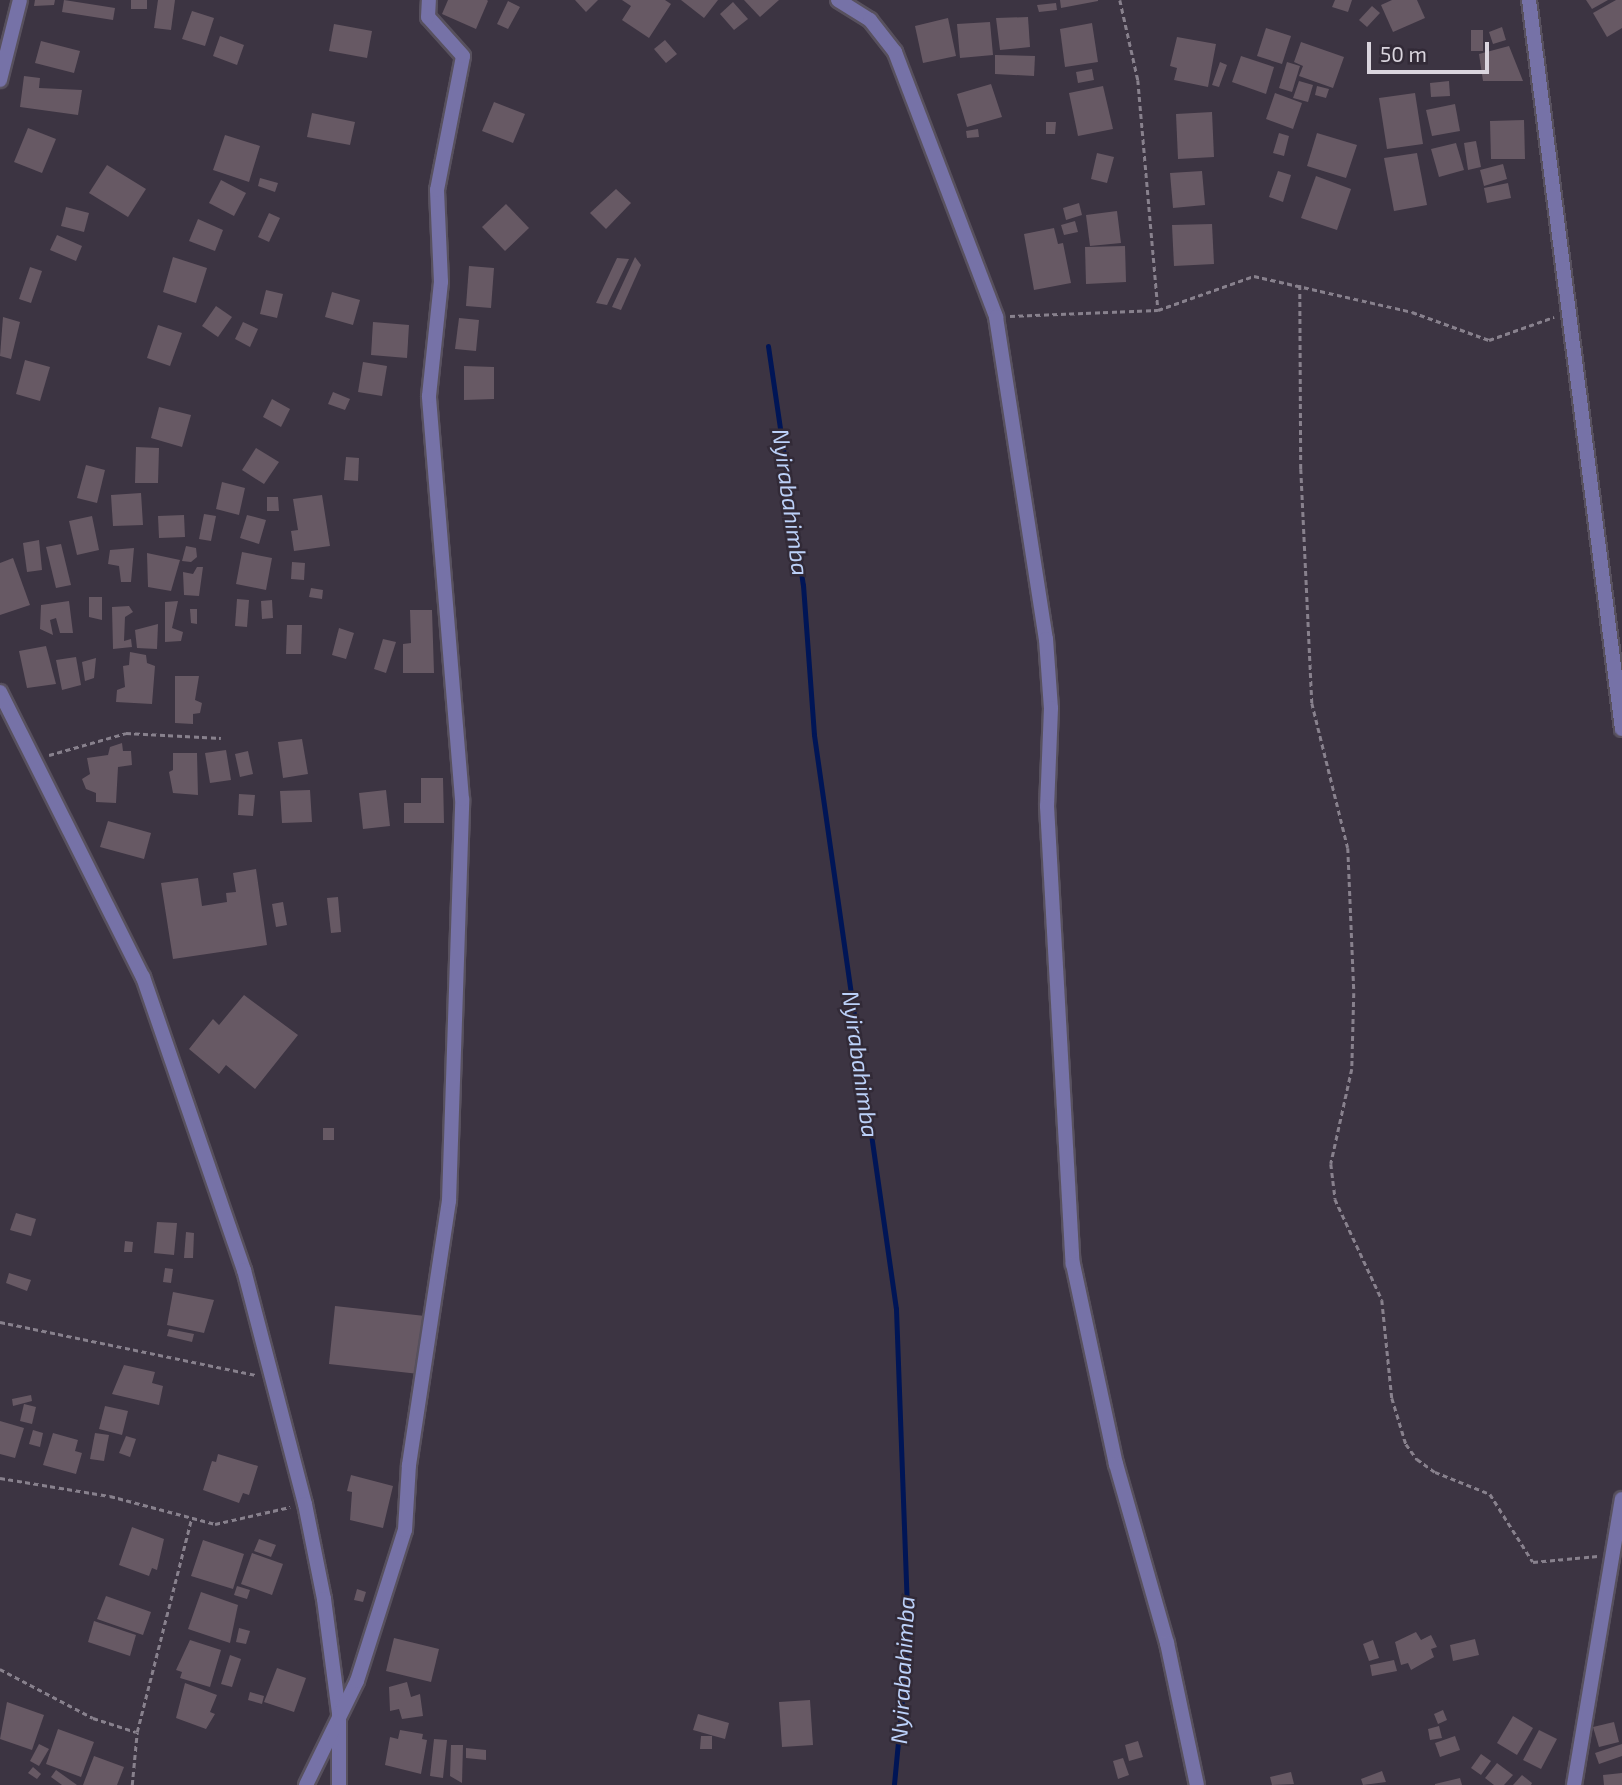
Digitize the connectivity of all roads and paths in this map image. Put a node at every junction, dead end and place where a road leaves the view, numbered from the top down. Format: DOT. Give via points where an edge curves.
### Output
graph roads {
  1 [pos="20,0"];
  2 [pos="429,0"];
  3 [pos="838,0"];
  4 [pos="1120,0"];
  5 [pos="1529,0"];
  6 [pos="0,80"];
  7 [pos="1300,285"];
  8 [pos="1158,310"];
  9 [pos="1569,313"];
  10 [pos="996,317"];
  11 [pos="0,692"];
  12 [pos="1622,729"];
  13 [pos="220,738"];
  14 [pos="35,759"];
  15 [pos="0,1322"];
  16 [pos="274,1378"];
  17 [pos="0,1478"];
  18 [pos="1622,1499"];
  19 [pos="305,1504"];
  20 [pos="191,1520"];
  21 [pos="1614,1553"];
  22 [pos="0,1669"];
  23 [pos="339,1713"];
  24 [pos="137,1732"];
  25 [pos="132,1785"];
  26 [pos="306,1785"];
  27 [pos="339,1785"];
  28 [pos="1197,1785"];
  29 [pos="1574,1785"];
  1 -- 6 [label="street"];
  2 -- 23 [label="street" via="428,17 463,57 438,190 441,282 429,396 462,799 452,1153 447,1226 409,1465 405,1530 357,1681"];
  3 -- 10 [label="street" via="870,20 895,52"];
  4 -- 8 [label="path" via="1138,80"];
  5 -- 9 [label="street"];
  7 -- 8 [label="path" via="1254,276"];
  7 -- 9 [label="path" via="1412,312 1489,340"];
  7 -- 21 [label="path" via="1301,469 1312,704 1348,848 1354,993 1352,1069 1331,1164 1335,1199 1382,1300 1392,1398 1406,1444 1417,1460 1490,1494 1533,1563"];
  8 -- 10 [label="path"];
  9 -- 12 [label="street"];
  10 -- 28 [label="street" via="1046,639 1051,708 1047,806 1073,1264 1116,1464 1167,1643"];
  11 -- 14 [label="street"];
  13 -- 14 [label="path" via="126,733"];
  14 -- 16 [label="street" via="143,977 244,1270"];
  15 -- 16 [label="path"];
  16 -- 19 [label="street"];
  17 -- 20 [label="path" via="110,1496"];
  18 -- 21 [label="street"];
  19 -- 20 [label="path" via="215,1524"];
  19 -- 23 [label="street"];
  20 -- 24 [label="path"];
  21 -- 29 [label="street"];
  22 -- 24 [label="path" via="93,1718"];
  23 -- 26 [label="street"];
  23 -- 27 [label="street"];
  24 -- 25 [label="path"];
}
